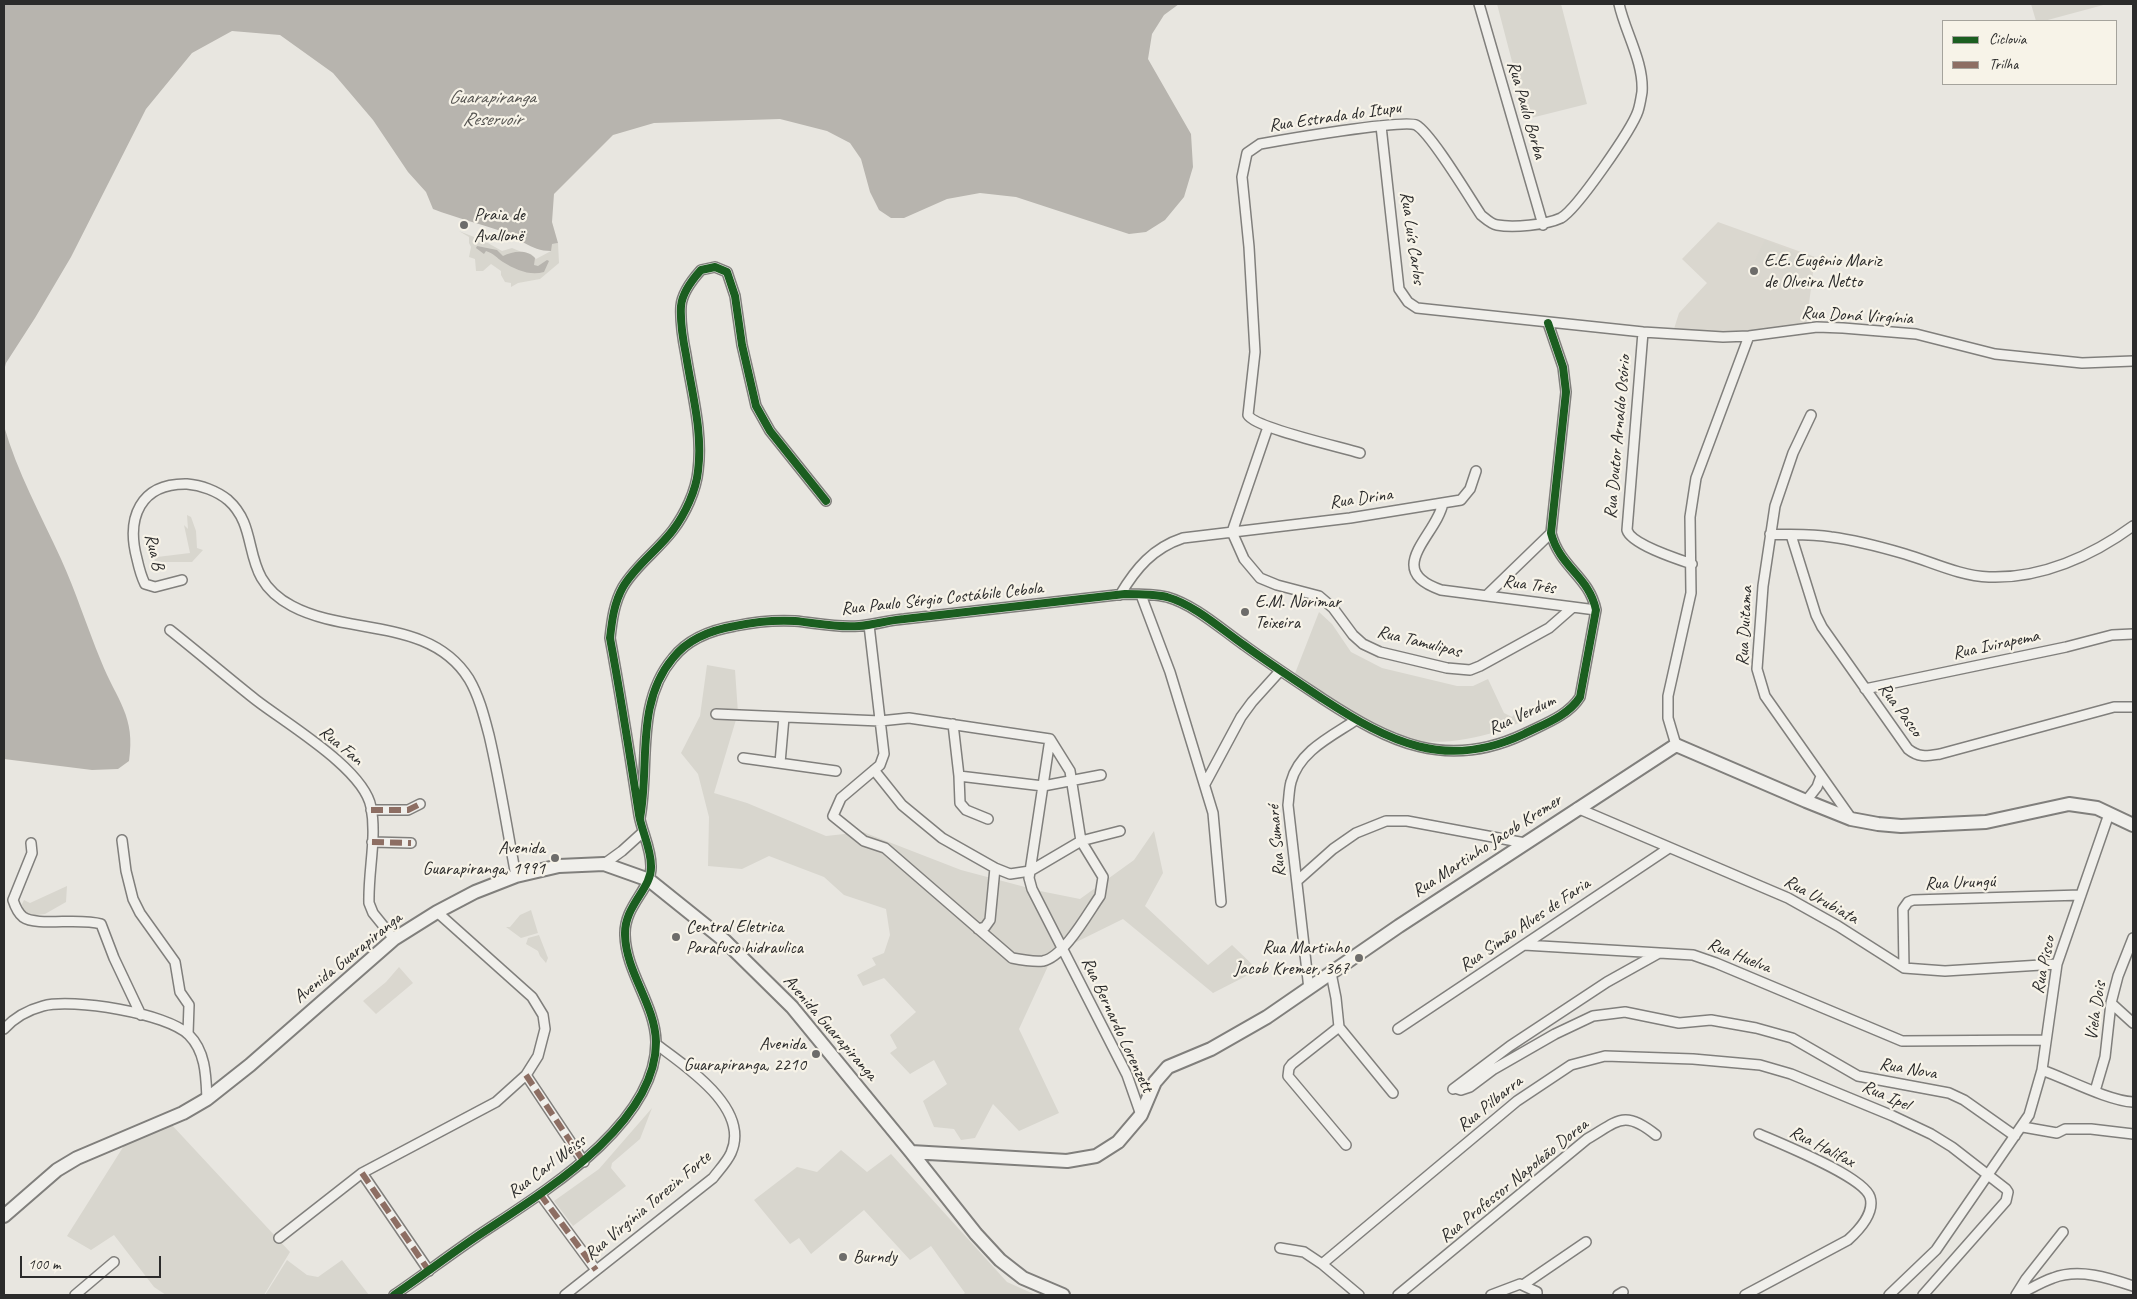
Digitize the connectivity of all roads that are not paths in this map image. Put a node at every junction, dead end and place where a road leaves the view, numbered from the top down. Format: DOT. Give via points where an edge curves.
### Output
graph roads {
  1 [pos="1478,4"];
  2 [pos="1619,4"];
  3 [pos="1381,126"];
  4 [pos="1543,225"];
  5 [pos="1548,323"];
  6 [pos="1643,332"];
  7 [pos="1750,336"];
  8 [pos="2133,361"];
  9 [pos="1811,415"];
  10 [pos="1268,427"];
  11 [pos="1360,453"];
  12 [pos="1476,471"];
  13 [pos="826,501"];
  14 [pos="1443,503"];
  15 [pos="2133,526"];
  16 [pos="1232,532"];
  17 [pos="1551,533"];
  18 [pos="1770,534"];
  19 [pos="1791,535"];
  20 [pos="1692,564"];
  21 [pos="182,580"];
  22 [pos="1120,595"];
  23 [pos="1141,595"];
  24 [pos="1488,595"];
  25 [pos="1573,607"];
  26 [pos="1596,610"];
  27 [pos="869,625"];
  28 [pos="170,630"];
  29 [pos="2133,634"];
  30 [pos="1280,671"];
  31 [pos="1865,689"];
  32 [pos="2133,707"];
  33 [pos="716,714"];
  34 [pos="784,717"];
  35 [pos="1356,720"];
  36 [pos="880,721"];
  37 [pos="954,724"];
  38 [pos="1050,739"];
  39 [pos="1676,745"];
  40 [pos="743,758"];
  41 [pos="780,763"];
  42 [pos="874,770"];
  43 [pos="836,771"];
  44 [pos="1101,775"];
  45 [pos="960,776"];
  46 [pos="1821,776"];
  47 [pos="1072,780"];
  48 [pos="1205,784"];
  49 [pos="1043,786"];
  50 [pos="1806,801"];
  51 [pos="420,804"];
  52 [pos="1577,808"];
  53 [pos="371,810"];
  54 [pos="2109,814"];
  55 [pos="640,818"];
  56 [pos="988,818"];
  57 [pos="1851,819"];
  58 [pos="2133,826"];
  59 [pos="1120,831"];
  60 [pos="643,832"];
  61 [pos="122,840"];
  62 [pos="1081,841"];
  63 [pos="372,842"];
  64 [pos="31,843"];
  65 [pos="411,843"];
  66 [pos="1525,843"];
  67 [pos="1668,848"];
  68 [pos="604,864"];
  69 [pos="994,868"];
  70 [pos="1030,871"];
  71 [pos="516,876"];
  72 [pos="649,880"];
  73 [pos="1297,881"];
  74 [pos="2081,895"];
  75 [pos="1221,902"];
  76 [pos="437,912"];
  77 [pos="978,930"];
  78 [pos="2133,938"];
  79 [pos="394,939"];
  80 [pos="1524,945"];
  81 [pos="1063,949"];
  82 [pos="1660,952"];
  83 [pos="2057,964"];
  84 [pos="1904,968"];
  85 [pos="1331,973"];
  86 [pos="1309,989"];
  87 [pos="2111,1004"];
  88 [pos="141,1015"];
  89 [pos="2133,1023"];
  90 [pos="1339,1027"];
  91 [pos="4,1029"];
  92 [pos="1398,1029"];
  93 [pos="188,1034"];
  94 [pos="2046,1040"];
  95 [pos="656,1044"];
  96 [pos="1760,1065"];
  97 [pos="2042,1070"];
  98 [pos="526,1075"];
  99 [pos="2095,1090"];
  100 [pos="1393,1093"];
  101 [pos="207,1099"];
  102 [pos="2133,1102"];
  103 [pos="1141,1115"];
  104 [pos="2023,1127"];
  105 [pos="1759,1134"];
  106 [pos="2133,1134"];
  107 [pos="1656,1135"];
  108 [pos="2015,1136"];
  109 [pos="1346,1146"];
  110 [pos="911,1152"];
  111 [pos="584,1162"];
  112 [pos="362,1173"];
  113 [pos="1989,1175"];
  114 [pos="540,1194"];
  115 [pos="4,1216"];
  116 [pos="2063,1232"];
  117 [pos="279,1238"];
  118 [pos="1586,1242"];
  119 [pos="1280,1248"];
  120 [pos="114,1262"];
  121 [pos="1322,1264"];
  122 [pos="596,1270"];
  123 [pos="429,1271"];
  124 [pos="1523,1285"];
  125 [pos="2133,1286"];
  126 [pos="75,1295"];
  127 [pos="394,1295"];
  128 [pos="565,1295"];
  129 [pos="1063,1295"];
  130 [pos="1359,1295"];
  131 [pos="1398,1295"];
  132 [pos="1491,1295"];
  133 [pos="1538,1295"];
  134 [pos="1745,1295"];
  135 [pos="1889,1295"];
  136 [pos="1923,1295"];
  137 [pos="2017,1295"];
  1 -- 4 [label="street, Rua Paulo Borba"];
  2 -- 4 [label="street, Rua Estrada do Itupu" via="1640,71 1642,91 1638,112 1571,210"];
  3 -- 4 [label="street, Rua Estrada do Itupu" via="1411,123 1426,132 1488,221 1497,225"];
  3 -- 5 [label="street, Rua Luís Carlos" via="1400,289 1408,302 1429,311"];
  3 -- 10 [label="street, Rua Estrada do Itupu" via="1260,144 1247,153 1242,177 1255,352 1248,415 1252,421"];
  5 -- 6 [label="street, Rua Doná Virgínia"];
  5 -- 17 [label="street" via="1563,367 1566,392"];
  6 -- 7 [label="street, Rua Doná Virgínia"];
  6 -- 20 [label="street, Rua Doutor Arnaldo Osório" via="1627,530 1636,541"];
  7 -- 8 [label="street, Rua Doná Virgínia" via="1817,327 1843,328 1916,334 1995,354 2082,363"];
  7 -- 20 [label="street" via="1696,478 1690,517"];
  9 -- 18 [label="street, Rua Duitama" via="1784,475"];
  10 -- 11 [label="street"];
  10 -- 16 [label="street"];
  12 -- 14 [label="street, Rua Drina" via="1464,498"];
  13 -- 55 [label="street" via="770,431 756,406 731,279 727,272 715,267 701,270 685,293 681,306 699,429 697,482 673,530 623,587 614,609 610,638"];
  14 -- 16 [label="street, Rua Drina"];
  14 -- 24 [label="street, Rua Três" via="1436,521 1415,554 1416,572 1422,580 1441,590"];
  15 -- 19 [label="street" via="2097,550 2071,562 2034,572 1989,577 1830,537"];
  16 -- 22 [label="street" via="1183,538 1163,546 1141,563"];
  16 -- 25 [label="street, Rua Tamulipas" via="1244,559 1260,578 1319,596 1328,602 1353,636 1363,644 1380,652 1447,668 1470,670 1480,666 1549,628"];
  17 -- 24 [label="street"];
  17 -- 26 [label="street" via="1559,554 1593,596"];
  18 -- 19 [label="street"];
  18 -- 46 [label="street, Rua Duitama" via="1757,657 1758,676 1765,696"];
  19 -- 31 [label="street, Rua Pasco" via="1816,615"];
  20 -- 39 [label="street" via="1691,593 1668,696 1668,718"];
  21 -- 71 [label="street, Rua B" via="155,587 145,584 134,550 132,530 136,516 151,493 177,484 196,484 214,491 238,511 257,572 279,598 323,619 405,633 453,661 468,678 481,705 495,760"];
  22 -- 23 [label="street, Rua Verdum"];
  22 -- 27 [label="street, Rua Paulo Sérgio Costábile Cebola"];
  23 -- 30 [label="street, Rua Verdum" via="1166,597 1192,609"];
  23 -- 48 [label="street" via="1170,672"];
  24 -- 25 [label="street, Rua Três"];
  25 -- 26 [label="street, Rua Três"];
  26 -- 35 [label="street, Rua Verdum" via="1583,687 1576,702 1548,722 1501,745 1468,750 1419,748 1396,741"];
  27 -- 36 [label="street"];
  27 -- 55 [label="street, Rua Paulo Sérgio Costábile Cebola" via="822,625 795,621 736,625 710,632 683,648 658,681 649,708"];
  28 -- 53 [label="street, Rua Fan" via="338,761 359,782"];
  29 -- 31 [label="street, Rua Ivirapema" via="2112,635"];
  30 -- 35 [label="street, Rua Verdum"];
  30 -- 48 [label="street" via="1241,718"];
  31 -- 32 [label="street, Rua Pasco" via="1908,749 1920,756 1940,754 2114,707"];
  33 -- 34 [label="street"];
  34 -- 36 [label="street"];
  34 -- 41 [label="street"];
  35 -- 73 [label="street, Rua Sumaré" via="1320,743 1304,758 1291,782 1288,805"];
  36 -- 37 [label="street" via="909,718"];
  36 -- 42 [label="street" via="884,754"];
  37 -- 38 [label="street"];
  37 -- 45 [label="street"];
  38 -- 47 [label="street" via="1070,770"];
  38 -- 49 [label="street"];
  39 -- 50 [label="street"];
  39 -- 52 [label="street, Rua Martinho Jacob Kremer"];
  40 -- 41 [label="street"];
  41 -- 43 [label="street"];
  42 -- 69 [label="street" via="902,805 942,838"];
  42 -- 77 [label="street" via="842,798 833,816 864,841 885,848"];
  44 -- 47 [label="street"];
  45 -- 49 [label="street"];
  45 -- 56 [label="street" via="960,803 966,810"];
  46 -- 50 [label="street"];
  46 -- 57 [label="street, Rua Duitama"];
  47 -- 49 [label="street"];
  47 -- 62 [label="street"];
  48 -- 75 [label="street" via="1214,812"];
  49 -- 70 [label="street"];
  50 -- 57 [label="street"];
  51 -- 53 [label="street" via="408,810"];
  52 -- 66 [label="street, Rua Martinho Jacob Kremer"];
  52 -- 67 [label="street, Rua Urubiata"];
  53 -- 63 [label="street, Rua Fan"];
  54 -- 57 [label="street" via="2097,808 2069,804 2011,818 1957,825 1902,826"];
  54 -- 58 [label="street"];
  54 -- 74 [label="street, Rua Pisco"];
  55 -- 60 [label="street"];
  59 -- 62 [label="street"];
  60 -- 68 [label="street"];
  60 -- 72 [label="street" via="652,867"];
  61 -- 93 [label="street" via="133,899 175,962 180,992 189,1005"];
  62 -- 70 [label="street"];
  62 -- 81 [label="street" via="1103,877 1102,888 1100,896"];
  63 -- 65 [label="street"];
  63 -- 79 [label="street, Rua Fan" via="369,902 373,913"];
  64 -- 88 [label="street" via="32,853 13,900 16,908 23,917 39,922 68,920 100,924"];
  66 -- 73 [label="street" via="1407,821 1386,821 1356,833 1332,849"];
  66 -- 85 [label="street, Rua Martinho Jacob Kremer"];
  67 -- 80 [label="street, Rua Simão Alves de Faria"];
  67 -- 84 [label="street, Rua Urubiata" via="1806,907"];
  68 -- 71 [label="street, Avenida Guarapiranga" via="560,866"];
  68 -- 72 [label="street, Avenida Guarapiranga"];
  69 -- 70 [label="street" via="1010,874"];
  69 -- 77 [label="street" via="990,920"];
  70 -- 81 [label="street, Rua Bernardo Lorenzett" via="1032,889"];
  71 -- 76 [label="street, Avenida Guarapiranga"];
  72 -- 95 [label="street, Rua Carl Weiss" via="628,914 625,933 626,948 651,1011"];
  72 -- 110 [label="street, Avenida Guarapiranga" via="725,941 792,1007"];
  73 -- 86 [label="street, Rua Sumaré"];
  74 -- 83 [label="street, Rua Pisco"];
  74 -- 84 [label="street, Rua Urungú" via="1908,902 1903,909"];
  76 -- 79 [label="street, Avenida Guarapiranga"];
  76 -- 98 [label="street" via="532,997 543,1015 543,1042"];
  77 -- 81 [label="street" via="1012,958 1046,960"];
  78 -- 87 [label="street, Viela Dois"];
  79 -- 101 [label="street, Avenida Guarapiranga"];
  80 -- 82 [label="street, Rua Huelva"];
  80 -- 92 [label="street, Rua Simão Alves de Faria"];
  81 -- 103 [label="street, Rua Bernardo Lorenzett" via="1127,1076"];
  82 -- 94 [label="street, Rua Huelva" via="1704,958 1902,1040"];
  82 -- 108 [label="street, Rua Nova" via="1606,982 1510,1046 1453,1089 1470,1087 1502,1064 1593,1016 1625,1012 1679,1023 1711,1020 1792,1038 1858,1076 1949,1093"];
  83 -- 84 [label="street, Rua Urubiata" via="1945,971"];
  83 -- 94 [label="street, Rua Pisco"];
  85 -- 86 [label="street, Rua Martinho Jacob Kremer"];
  85 -- 90 [label="street"];
  86 -- 103 [label="street, Rua Martinho Jacob Kremer" via="1225,1042 1168,1067 1155,1082"];
  87 -- 89 [label="street"];
  87 -- 99 [label="street, Viela Dois" via="2105,1057"];
  88 -- 91 [label="street" via="98,1006 59,1004 27,1012"];
  88 -- 93 [label="street"];
  90 -- 100 [label="street"];
  90 -- 109 [label="street" via="1292,1064 1288,1076"];
  93 -- 101 [label="street" via="200,1050 205,1065"];
  94 -- 97 [label="street, Rua Pisco"];
  95 -- 111 [label="street, Rua Carl Weiss" via="652,1067 636,1101 620,1124"];
  95 -- 122 [label="street, Rua Virgínia Torezin Forte" via="692,1070 723,1103 734,1129 732,1153 713,1178"];
  96 -- 113 [label="street, Rua Ipel" via="1792,1074 1931,1134"];
  96 -- 121 [label="street, Rua Pilbarra" via="1618,1056 1589,1059 1571,1065 1517,1100"];
  97 -- 99 [label="street"];
  97 -- 104 [label="street, Rua Pisco"];
  98 -- 111 [label="street"];
  98 -- 112 [label="street" via="496,1102"];
  99 -- 102 [label="street"];
  101 -- 115 [label="street, Avenida Guarapiranga" via="182,1114 77,1158 57,1170"];
  103 -- 110 [label="street, Rua Martinho Jacob Kremer" via="1118,1142 1096,1156 1083,1159 1067,1161"];
  104 -- 106 [label="street" via="2057,1133 2065,1129 2091,1129"];
  104 -- 108 [label="street, Rua Pisco"];
  105 -- 134 [label="street, Rua Halifax" via="1826,1164 1859,1185 1871,1199 1870,1209 1859,1229 1848,1240"];
  107 -- 131 [label="street, Rua Professor Napoleão Dorea" via="1644,1125 1627,1119 1587,1139"];
  108 -- 113 [label="street, Rua Pisco"];
  110 -- 129 [label="street, Avenida Guarapiranga" via="1000,1260 1023,1278"];
  111 -- 114 [label="street, Rua Carl Weiss"];
  112 -- 117 [label="street"];
  112 -- 123 [label="street"];
  113 -- 135 [label="street, Rua Pisco" via="1936,1250"];
  113 -- 136 [label="street, Rua Ipel" via="2006,1189 2008,1196"];
  114 -- 122 [label="street"];
  114 -- 123 [label="street, Rua Carl Weiss"];
  116 -- 137 [label="street"];
  118 -- 124 [label="street"];
  119 -- 121 [label="street" via="1304,1252"];
  120 -- 126 [label="street"];
  121 -- 130 [label="street"];
  122 -- 128 [label="street, Rua Virgínia Torezin Forte"];
  123 -- 127 [label="street, Rua Carl Weiss"];
  124 -- 132 [label="street"];
  124 -- 133 [label="street"];
  125 -- 137 [label="street" via="2113,1279 2070,1274 2054,1277"];
}
